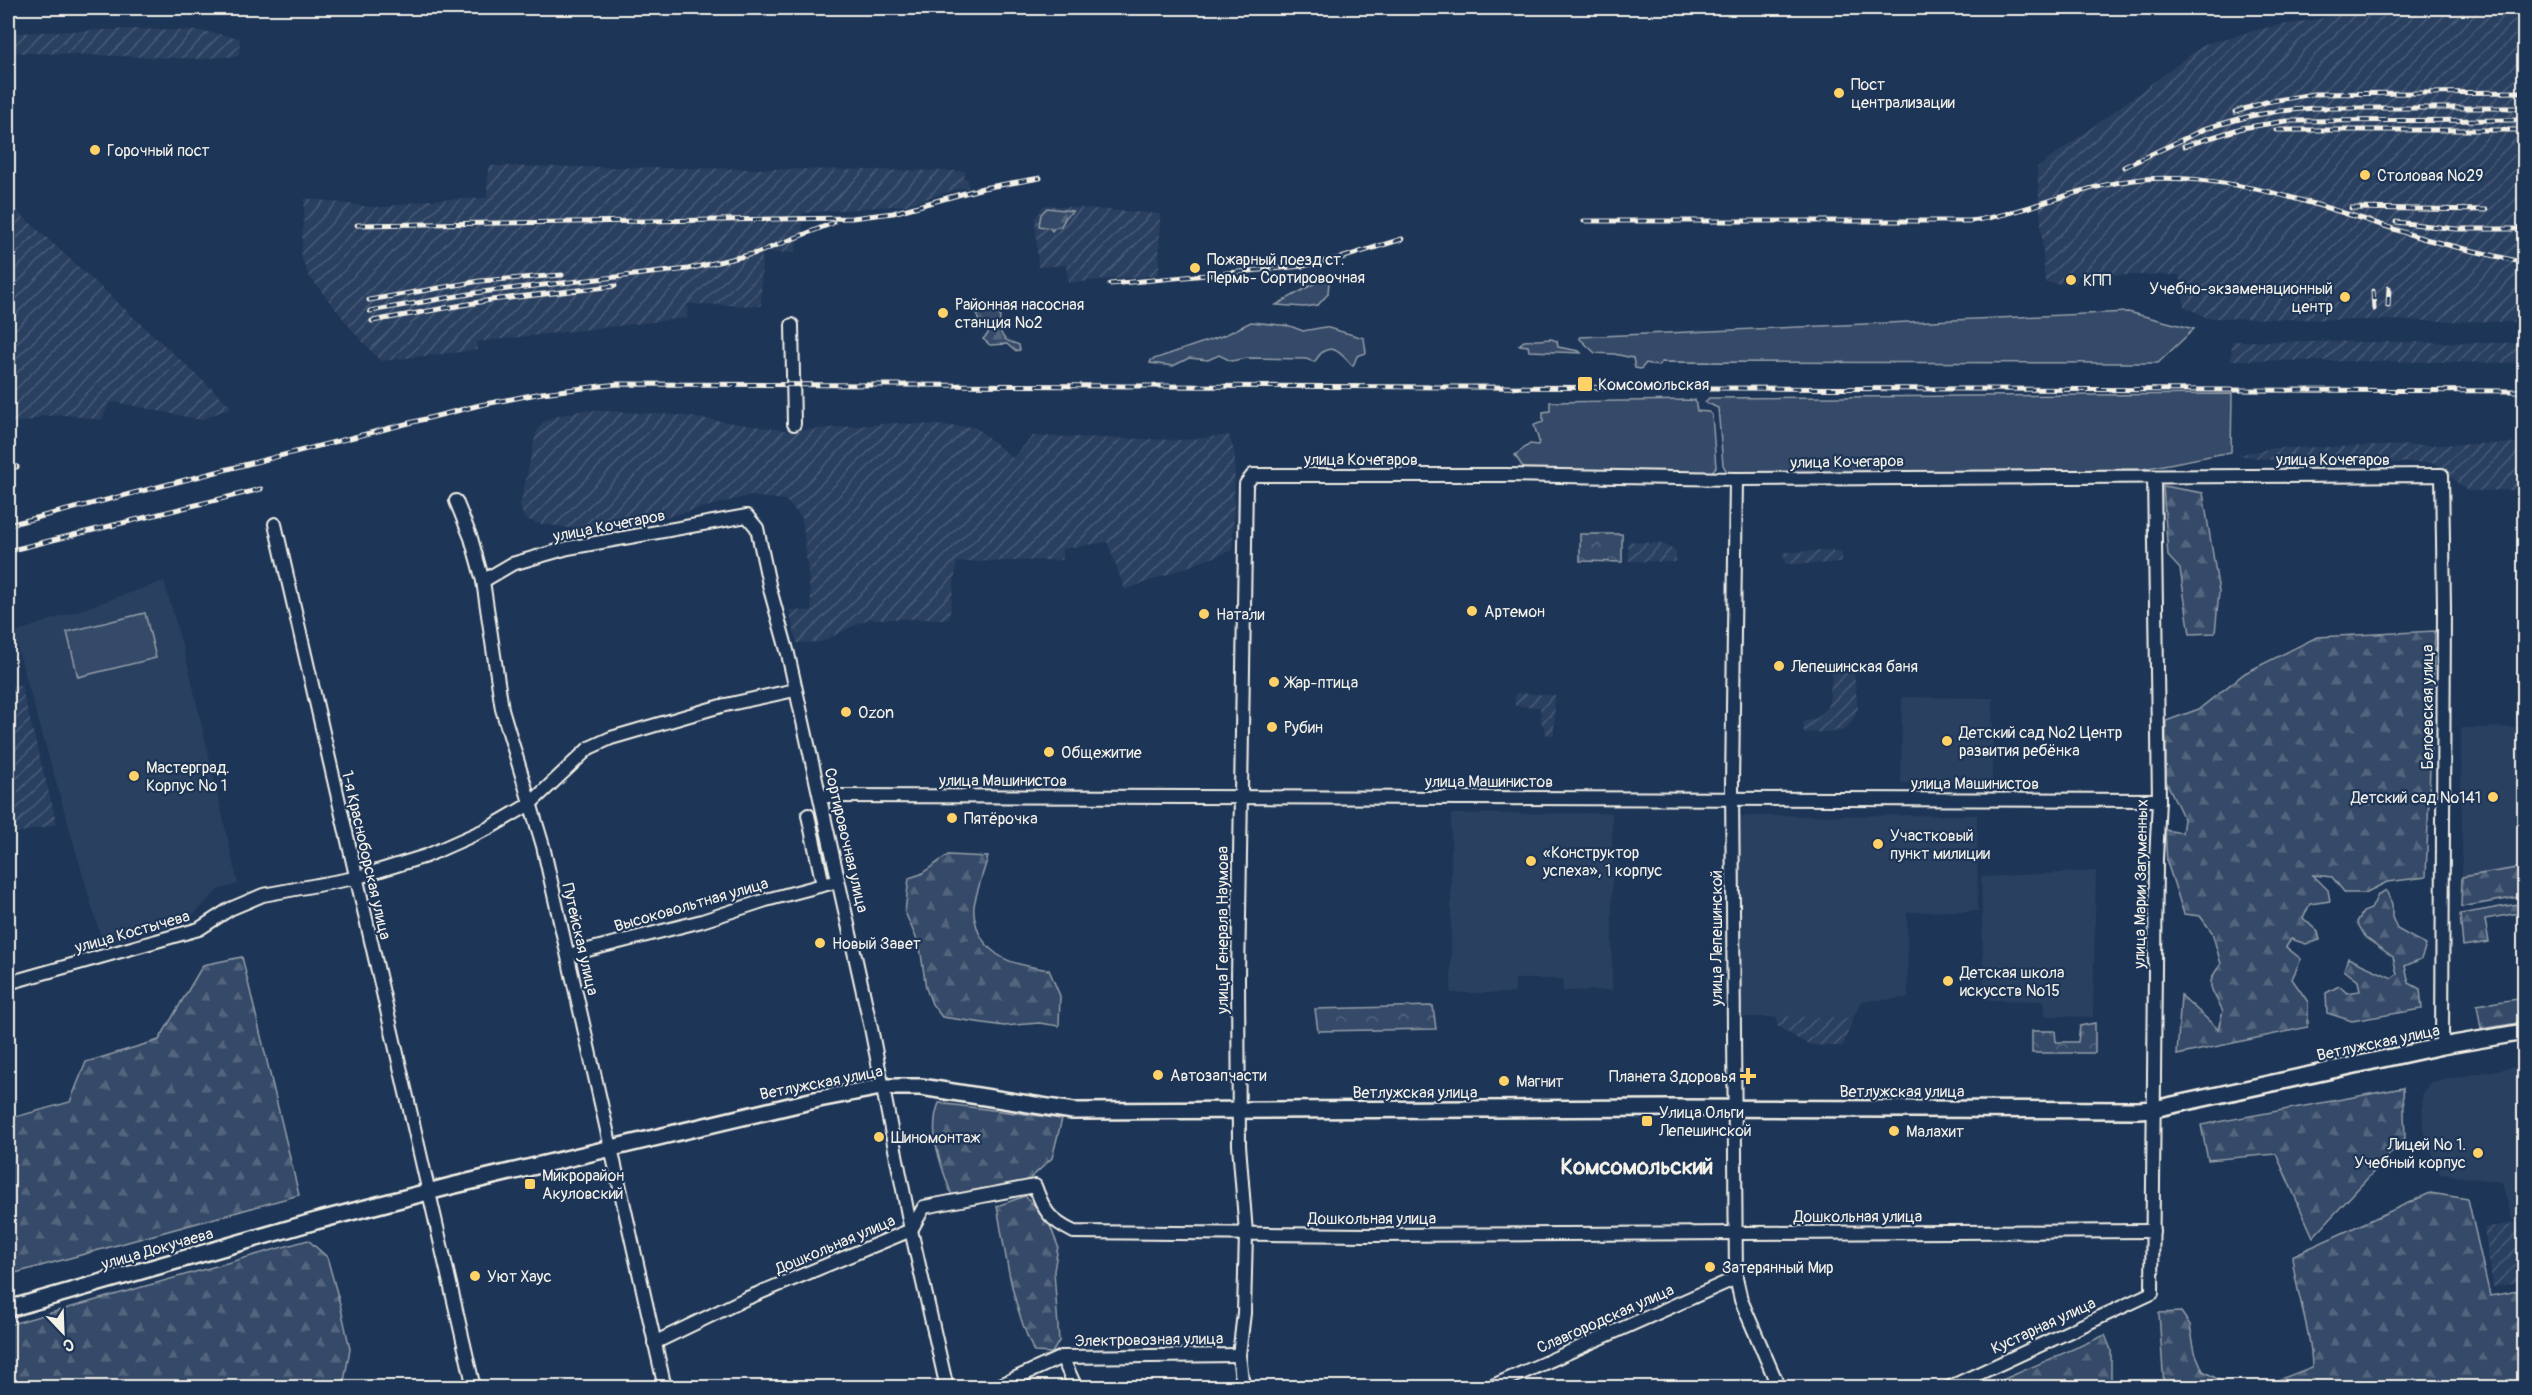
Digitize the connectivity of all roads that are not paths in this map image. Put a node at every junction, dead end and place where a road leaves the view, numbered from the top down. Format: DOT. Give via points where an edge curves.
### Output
graph roads {
  1 [pos="792,325"];
  2 [pos="794,424"];
  3 [pos="1253,475"];
  4 [pos="2442,475"];
  5 [pos="2154,477"];
  6 [pos="1736,479"];
  7 [pos="456,501"];
  8 [pos="747,516"];
  9 [pos="275,524"];
  10 [pos="483,581"];
  11 [pos="795,690"];
  12 [pos="820,796"];
  13 [pos="1240,798"];
  14 [pos="1732,799"];
  15 [pos="2158,800"];
  16 [pos="530,804"];
  17 [pos="807,815"];
  18 [pos="355,878"];
  19 [pos="839,881"];
  20 [pos="823,885"];
  21 [pos="568,955"];
  22 [pos="8,983"];
  23 [pos="2524,1032"];
  24 [pos="2442,1046"];
  25 [pos="881,1087"];
  26 [pos="1734,1108"];
  27 [pos="2154,1109"];
  28 [pos="1239,1112"];
  29 [pos="610,1148"];
  30 [pos="428,1192"];
  31 [pos="316,1221"];
  32 [pos="911,1230"];
  33 [pos="2153,1231"];
  34 [pos="1734,1232"];
  35 [pos="1246,1233"];
  36 [pos="1736,1278"];
  37 [pos="2152,1293"];
  38 [pos="8,1309"];
  39 [pos="654,1343"];
  40 [pos="1239,1354"];
  41 [pos="1062,1357"];
  42 [pos="1776,1386"];
  43 [pos="474,1388"];
  44 [pos="665,1388"];
  45 [pos="947,1388"];
  46 [pos="994,1388"];
  47 [pos="1076,1388"];
  48 [pos="1243,1388"];
  49 [pos="1488,1388"];
  50 [pos="1948,1388"];
  1 -- 2 [label="street"];
  3 -- 6 [label="street, улица Кочегаров"];
  3 -- 13 [label="street, улица Генерала Наумова" via="1246,484"];
  4 -- 5 [label="street, улица Кочегаров"];
  4 -- 24 [label="street, Белоевская улица"];
  5 -- 6 [label="street, улица Кочегаров"];
  5 -- 15 [label="street, улица Марии Загуменных"];
  6 -- 14 [label="street, улица Лепешинской"];
  7 -- 10 [label="street, Путейская улица"];
  8 -- 10 [label="street, улица Кочегаров" via="568,548 512,564"];
  8 -- 11 [label="street, Сортировочная улица" via="757,528"];
  9 -- 18 [label="street, 1-я Красноборская улица"];
  10 -- 16 [label="street, Путейская улица" via="502,709"];
  11 -- 12 [label="street, Сортировочная улица"];
  11 -- 16 [label="street" via="721,706 611,738 589,748"];
  12 -- 13 [label="street, улица Машинистов"];
  12 -- 19 [label="street, Сортировочная улица"];
  13 -- 14 [label="street, улица Машинистов"];
  13 -- 28 [label="street, улица Генерала Наумова"];
  14 -- 15 [label="street, улица Машинистов"];
  14 -- 26 [label="street, улица Лепешинской"];
  15 -- 27 [label="street, улица Марии Загуменных"];
  16 -- 18 [label="street, улица Костычева" via="489,828 426,856"];
  16 -- 21 [label="street, Путейская улица"];
  17 -- 20 [label="street"];
  18 -- 22 [label="street, улица Костычева" via="263,895 230,909 199,929"];
  18 -- 30 [label="street, 1-я Красноборская улица"];
  19 -- 20 [label="street, Высоковольтная улица"];
  19 -- 25 [label="street, Сортировочная улица"];
  20 -- 21 [label="street, Высоковольтная улица"];
  21 -- 29 [label="street, Путейская улица"];
  23 -- 24 [label="main road, Ветлужская улица"];
  24 -- 27 [label="main road, Ветлужская улица"];
  25 -- 28 [label="main road, Ветлужская улица" via="921,1086 1073,1111"];
  25 -- 29 [label="main road, Ветлужская улица"];
  25 -- 32 [label="street, Сортировочная улица"];
  26 -- 27 [label="main road, Ветлужская улица"];
  26 -- 28 [label="main road, Ветлужская улица"];
  26 -- 34 [label="street, улица Лепешинской"];
  27 -- 33 [label="street, улица Марии Загуменных"];
  28 -- 35 [label="street, улица Генерала Наумова"];
  29 -- 30 [label="main road, Ветлужская улица"];
  29 -- 39 [label="street, Путейская улица"];
  30 -- 31 [label="main road, Ветлужская улица"];
  30 -- 43 [label="street, 1-я Красноборская улица"];
  31 -- 38 [label="main road, улица Докучаева"];
  32 -- 35 [label="street, Дошкольная улица" via="924,1207 1035,1186 1044,1210 1057,1224 1074,1232"];
  32 -- 39 [label="street, Дошкольная улица" via="746,1299"];
  32 -- 45 [label="street, Сортировочная улица"];
  33 -- 34 [label="street, Дошкольная улица"];
  33 -- 37 [label="street, улица Марии Загуменных"];
  34 -- 35 [label="street, Дошкольная улица"];
  34 -- 36 [label="street, улица Лепешинской"];
  35 -- 40 [label="street, улица Генерала Наумова"];
  36 -- 42 [label="street, улица Лепешинской" via="1740,1300"];
  36 -- 49 [label="street, Славгородская улица"];
  37 -- 50 [label="street, Кустарная улица"];
  39 -- 44 [label="street, Путейская улица"];
  40 -- 41 [label="street, Электровозная улица"];
  40 -- 48 [label="street, улица Генерала Наумова"];
  41 -- 46 [label="street, Электровозная улица"];
  41 -- 47 [label="street"];
}
